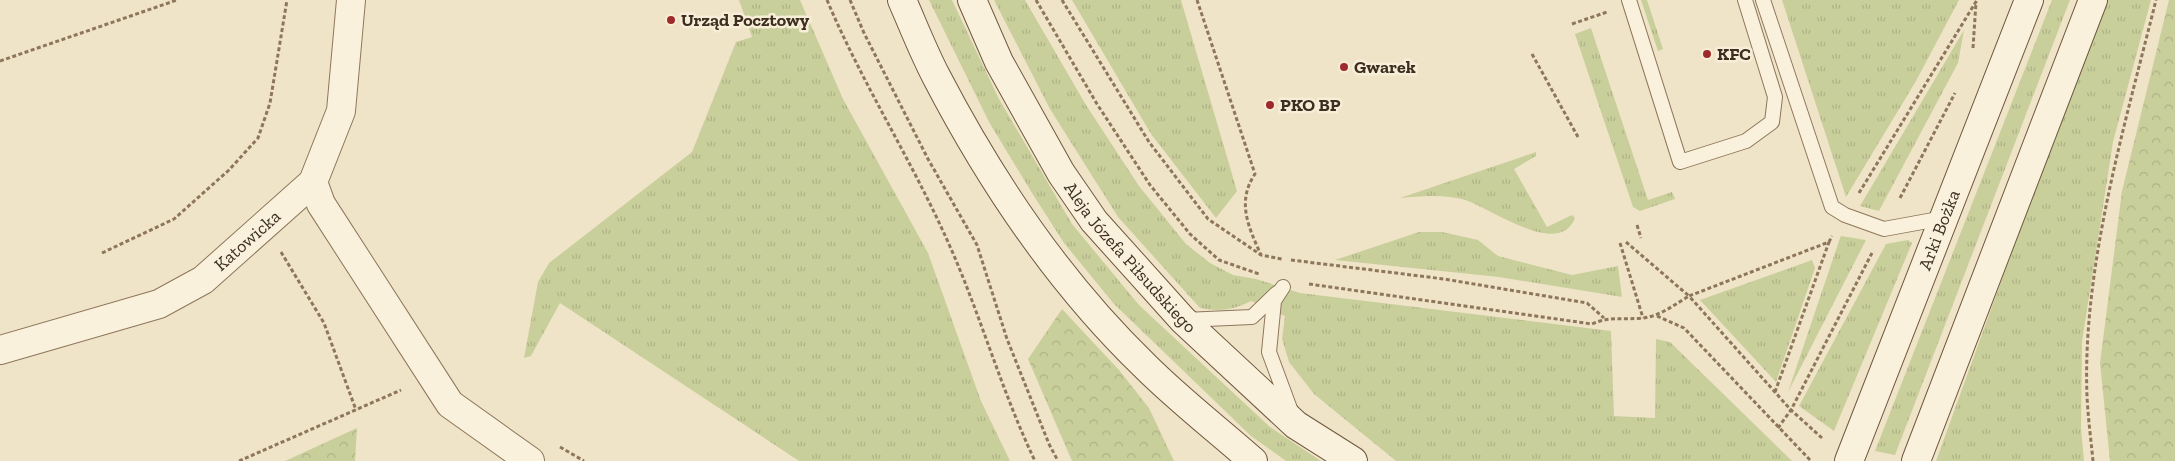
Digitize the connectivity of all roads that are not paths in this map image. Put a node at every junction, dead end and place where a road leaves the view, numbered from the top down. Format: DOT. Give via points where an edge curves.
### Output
graph roads {
  1 [pos="351,0"];
  2 [pos="902,0"];
  3 [pos="972,0"];
  4 [pos="1629,0"];
  5 [pos="1745,0"];
  6 [pos="1763,0"];
  7 [pos="2029,0"];
  8 [pos="2093,0"];
  9 [pos="312,182"];
  10 [pos="1944,218"];
  11 [pos="1183,320"];
  12 [pos="0,350"];
  13 [pos="1296,425"];
  14 [pos="530,461"];
  15 [pos="1253,461"];
  16 [pos="1353,461"];
  17 [pos="1849,461"];
  18 [pos="1916,461"];
  1 -- 9 [label="street, Katowicka" via="340,111"];
  2 -- 15 [label="street" via="936,76 1041,248 1145,366"];
  3 -- 11 [label="street, Aleja Józefa Piłsudskiego" via="999,62 1060,173 1094,221"];
  4 -- 5 [label="lane" via="1680,162 1746,141 1772,122 1775,97"];
  6 -- 10 [label="lane" via="1832,207 1845,216 1884,228"];
  7 -- 10 [label="street, Arki Bożka"];
  8 -- 18 [label="street"];
  9 -- 12 [label="street, Katowicka" via="203,280 159,304"];
  9 -- 14 [label="street" via="321,204 450,404"];
  10 -- 17 [label="street, Arki Bożka"];
  11 -- 13 [label="street, Aleja Józefa Piłsudskiego"];
  11 -- 13 [label="lane" via="1252,317 1283,287 1274,301 1269,352"];
  13 -- 16 [label="street, Aleja Józefa Piłsudskiego"];
}
